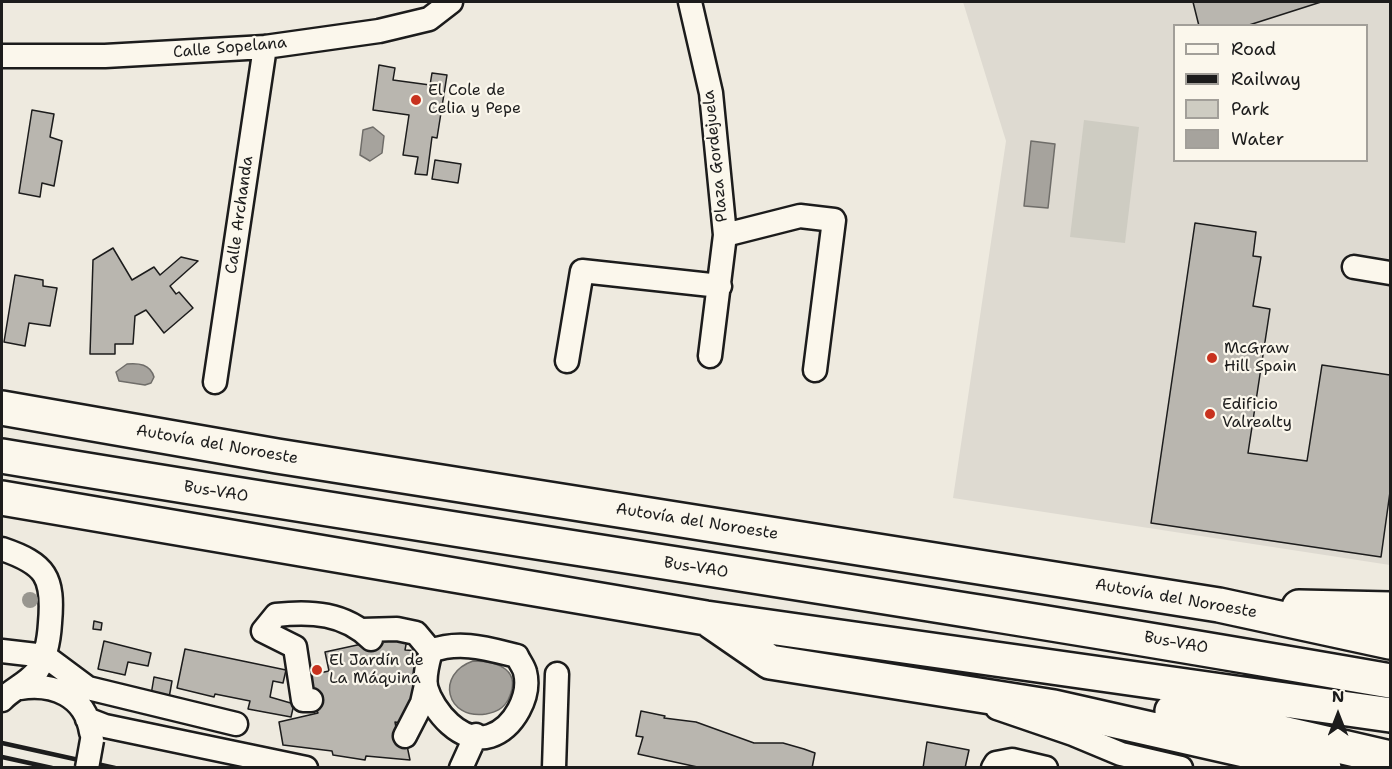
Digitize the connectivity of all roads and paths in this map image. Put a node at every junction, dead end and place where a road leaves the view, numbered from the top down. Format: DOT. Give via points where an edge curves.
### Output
graph roads {
  1 [pos="451,2"];
  2 [pos="690,2"];
  3 [pos="265,47"];
  4 [pos="2,56"];
  5 [pos="725,235"];
  6 [pos="1354,267"];
  7 [pos="1390,273"];
  8 [pos="720,286"];
  9 [pos="710,356"];
  10 [pos="567,361"];
  11 [pos="815,370"];
  12 [pos="215,382"];
  13 [pos="2,408"];
  14 [pos="2,456"];
  15 [pos="2,498"];
  16 [pos="2,549"];
  17 [pos="1219,605"];
  18 [pos="1390,609"];
  19 [pos="705,618"];
  20 [pos="1390,625"];
  21 [pos="1390,642"];
  22 [pos="2,651"];
  23 [pos="431,651"];
  24 [pos="954,654"];
  25 [pos="45,656"];
  26 [pos="557,674"];
  27 [pos="1390,681"];
  28 [pos="426,685"];
  29 [pos="66,694"];
  30 [pos="972,694"];
  31 [pos="9,695"];
  32 [pos="310,700"];
  33 [pos="1390,715"];
  34 [pos="236,724"];
  35 [pos="89,729"];
  36 [pos="476,735"];
  37 [pos="405,736"];
  38 [pos="1390,758"];
  39 [pos="1118,759"];
  40 [pos="87,768"];
  41 [pos="306,768"];
  42 [pos="461,768"];
  43 [pos="554,768"];
  44 [pos="993,768"];
  45 [pos="1046,768"];
  46 [pos="1181,768"];
  47 [pos="1324,768"];
  1 -- 3 [label="street, Calle Sopelana" via="429,19 379,31"];
  2 -- 5 [label="street, Plaza Gordejuela" via="711,93"];
  3 -- 4 [label="street, Calle Sopelana" via="105,56"];
  3 -- 12 [label="street, Calle Archanda"];
  5 -- 8 [label="street"];
  5 -- 11 [label="street, Plaza Gordejuela" via="800,216 834,220"];
  6 -- 7 [label="street"];
  8 -- 9 [label="street"];
  8 -- 10 [label="street" via="582,271"];
  13 -- 17 [label="highway, Autovía del Noroeste" via="277,456"];
  14 -- 27 [label="highway, Bus-VAO" via="1164,641"];
  15 -- 19 [label="highway"];
  16 -- 25 [label="street" via="26,558 48,581 52,594"];
  17 -- 18 [label="highway"];
  17 -- 20 [label="highway"];
  17 -- 21 [label="highway, Autovía del Noroeste"];
  19 -- 24 [label="highway"];
  19 -- 30 [label="highway" via="770,662"];
  22 -- 25 [label="street"];
  23 -- 28 [label="street"];
  23 -- 32 [label="street" via="416,633 397,629 368,636 339,619 308,612 276,615 263,631 295,647 303,700"];
  23 -- 36 [label="street" via="446,645 481,647 517,656 525,671 525,696 517,714 489,736"];
  24 -- 33 [label="highway"];
  24 -- 38 [label="highway" via="1028,685 1261,728"];
  25 -- 29 [label="street"];
  25 -- 31 [label="street" via="36,672"];
  25 -- 34 [label="street" via="88,688"];
  26 -- 43 [label="street"];
  28 -- 36 [label="street" via="435,705 453,728"];
  28 -- 37 [label="street" via="422,704"];
  29 -- 31 [label="street" via="39,685"];
  29 -- 35 [label="street" via="84,711"];
  30 -- 39 [label="street" via="999,710"];
  30 -- 47 [label="highway" via="1054,707"];
  35 -- 40 [label="street, bridge"];
  35 -- 41 [label="street" via="107,734 139,733"];
  36 -- 42 [label="street"];
  39 -- 46 [label="street"];
  44 -- 45 [label="street" via="996,763 1012,760"];
}
